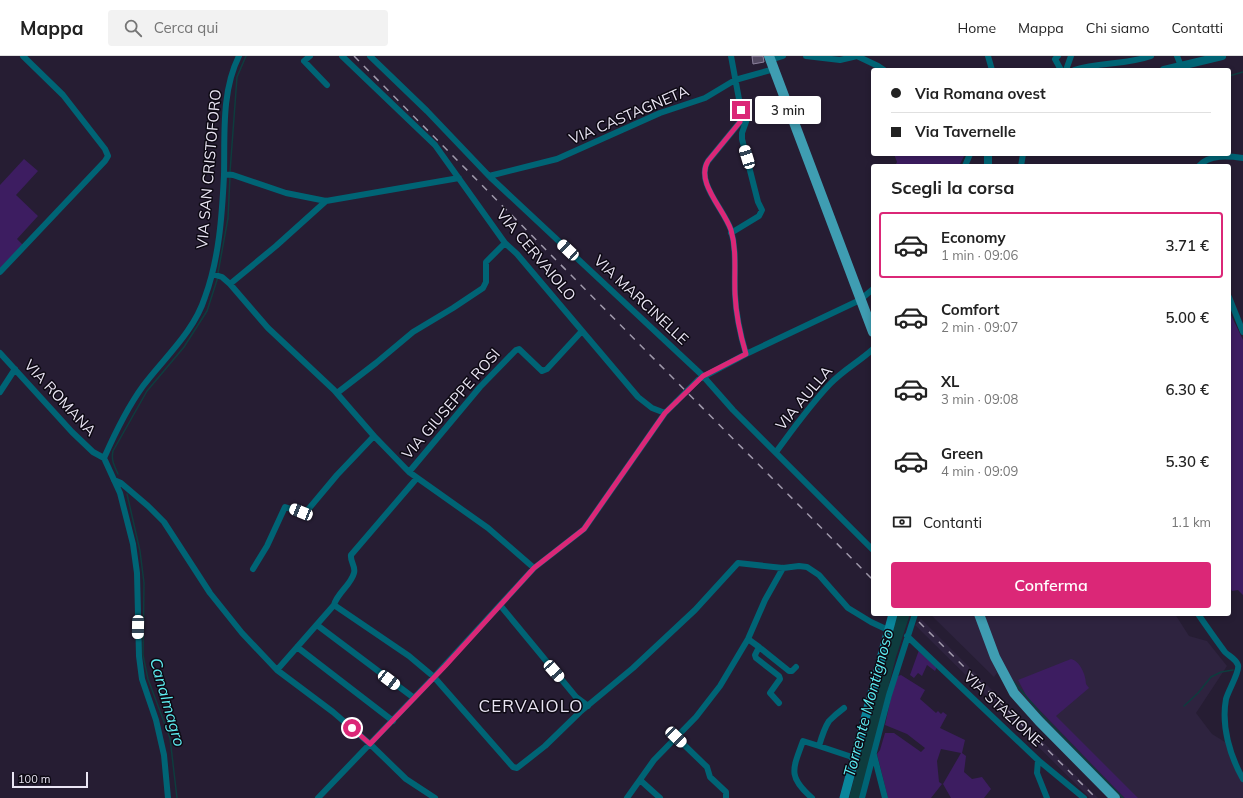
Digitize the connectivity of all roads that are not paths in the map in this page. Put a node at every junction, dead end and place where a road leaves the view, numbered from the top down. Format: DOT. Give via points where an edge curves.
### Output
graph roads {
  1 [pos="23,56"];
  2 [pos="239,56"];
  3 [pos="310,56"];
  4 [pos="342,56"];
  5 [pos="370,56"];
  6 [pos="732,56"];
  7 [pos="783,56"];
  8 [pos="806,56"];
  9 [pos="857,56"];
  10 [pos="988,56"];
  11 [pos="1058,56"];
  12 [pos="1071,56"];
  13 [pos="1122,56"];
  14 [pos="1151,56"];
  15 [pos="1177,56"];
  16 [pos="1222,56"];
  17 [pos="771,62"];
  18 [pos="1126,62"];
  19 [pos="1181,66"];
  20 [pos="881,68"];
  21 [pos="991,68"];
  22 [pos="1060,68"];
  23 [pos="1067,68"];
  24 [pos="1081,68"];
  25 [pos="1172,68"];
  26 [pos="735,80"];
  27 [pos="327,85"];
  28 [pos="748,116"];
  29 [pos="1229,156"];
  30 [pos="1229,156"];
  31 [pos="1243,158"];
  32 [pos="1202,164"];
  33 [pos="225,174"];
  34 [pos="489,176"];
  35 [pos="459,178"];
  36 [pos="326,201"];
  37 [pos="732,234"];
  38 [pos="505,243"];
  39 [pos="0,272"];
  40 [pos="213,275"];
  41 [pos="230,284"];
  42 [pos="871,291"];
  43 [pos="860,300"];
  44 [pos="1231,302"];
  45 [pos="871,327"];
  46 [pos="582,331"];
  47 [pos="1243,332"];
  48 [pos="871,351"];
  49 [pos="0,353"];
  50 [pos="746,354"];
  51 [pos="15,369"];
  52 [pos="701,378"];
  53 [pos="0,392"];
  54 [pos="337,393"];
  55 [pos="665,413"];
  56 [pos="374,436"];
  57 [pos="776,452"];
  58 [pos="104,458"];
  59 [pos="410,472"];
  60 [pos="417,478"];
  61 [pos="114,480"];
  62 [pos="871,548"];
  63 [pos="534,568"];
  64 [pos="783,568"];
  65 [pos="253,569"];
  66 [pos="500,605"];
  67 [pos="334,606"];
  68 [pos="892,616"];
  69 [pos="913,616"];
  70 [pos="980,616"];
  71 [pos="1199,616"];
  72 [pos="317,625"];
  73 [pos="888,630"];
  74 [pos="907,636"];
  75 [pos="748,638"];
  76 [pos="298,647"];
  77 [pos="759,647"];
  78 [pos="796,667"];
  79 [pos="277,670"];
  80 [pos="434,677"];
  81 [pos="414,698"];
  82 [pos="779,703"];
  83 [pos="588,706"];
  84 [pos="844,708"];
  85 [pos="393,721"];
  86 [pos="676,737"];
  87 [pos="370,744"];
  88 [pos="819,746"];
  89 [pos="873,753"];
  90 [pos="855,758"];
  91 [pos="1038,760"];
  92 [pos="1243,779"];
  93 [pos="640,780"];
  94 [pos="168,798"];
  95 [pos="318,798"];
  96 [pos="435,798"];
  97 [pos="626,798"];
  98 [pos="660,798"];
  99 [pos="726,798"];
  100 [pos="812,798"];
  101 [pos="844,798"];
  102 [pos="862,798"];
  103 [pos="885,798"];
  104 [pos="1047,798"];
  105 [pos="1084,798"];
  106 [pos="1115,798"];
  1 -- 39 [label="street" via="63,95 108,156"];
  2 -- 33 [label="street, VIA SAN CRISTOFORO" via="227,95"];
  3 -- 27 [label="street" via="304,61"];
  4 -- 35 [label="street, VIA CERVAIOLO" via="435,145"];
  5 -- 34 [label="street, VIA MARCINELLE"];
  6 -- 26 [label="street"];
  7 -- 17 [label="street, VIA CASTAGNETA"];
  8 -- 9 [label="street" via="840,60"];
  9 -- 20 [label="street"];
  10 -- 21 [label="street"];
  11 -- 22 [label="street" via="1055,59"];
  12 -- 23 [label="street"];
  13 -- 18 [label="street"];
  14 -- 18 [label="street"];
  15 -- 19 [label="street"];
  16 -- 19 [label="street"];
  17 -- 26 [label="street, VIA CASTAGNETA"];
  17 -- 43 [label="main road"];
  18 -- 24 [label="street"];
  19 -- 25 [label="street"];
  26 -- 34 [label="street, VIA CASTAGNETA" via="705,98 660,113 557,159"];
  26 -- 37 [label="street" via="741,110 740,122 708,161 704,174"];
  28 -- 37 [label="street" via="742,139 762,210 759,216"];
  29 -- 31 [label="street"];
  30 -- 32 [label="street" via="1207,160"];
  33 -- 36 [label="street" via="279,191"];
  33 -- 40 [label="street, VIA SAN CRISTOFORO"];
  34 -- 52 [label="street, VIA MARCINELLE"];
  35 -- 36 [label="street"];
  35 -- 38 [label="street, VIA CERVAIOLO"];
  36 -- 41 [label="street"];
  37 -- 50 [label="street" via="736,254 735,294 738,324"];
  38 -- 46 [label="street, VIA CERVAIOLO"];
  38 -- 54 [label="street" via="486,262 486,282 483,288 412,332"];
  40 -- 41 [label="street" via="222,277"];
  40 -- 58 [label="street, VIA SAN CRISTOFORO" via="198,314 135,398"];
  41 -- 54 [label="street" via="268,328"];
  42 -- 43 [label="street"];
  43 -- 45 [label="main road"];
  43 -- 50 [label="street"];
  44 -- 47 [label="street"];
  46 -- 55 [label="street, VIA CERVAIOLO" via="638,397 652,408"];
  46 -- 59 [label="street, VIA GIUSEPPE ROSI" via="542,371 519,349 516,350 480,387"];
  48 -- 57 [label="street, VIA AULLA" via="844,370 830,384"];
  49 -- 51 [label="street, VIA ROMANA"];
  50 -- 52 [label="street"];
  51 -- 53 [label="street"];
  51 -- 58 [label="street, VIA ROMANA" via="72,432 93,452"];
  52 -- 55 [label="street, bridge"];
  52 -- 57 [label="street, VIA MARCINELLE"];
  54 -- 56 [label="street"];
  55 -- 63 [label="street" via="584,529"];
  56 -- 59 [label="street"];
  56 -- 65 [label="street" via="306,512 285,507"];
  57 -- 62 [label="street, VIA MARCINELLE"];
  58 -- 61 [label="street"];
  59 -- 60 [label="street"];
  60 -- 63 [label="street" via="488,528"];
  60 -- 67 [label="street" via="351,555 355,568 354,576"];
  61 -- 79 [label="street" via="157,514 178,541 210,593 242,633"];
  61 -- 94 [label="street" via="120,494 135,555 138,656 164,755"];
  63 -- 66 [label="street"];
  64 -- 73 [label="street" via="800,566 814,570 848,608"];
  64 -- 75 [label="street"];
  64 -- 83 [label="street" via="738,563 676,628"];
  66 -- 80 [label="street"];
  66 -- 83 [label="street" via="576,697"];
  67 -- 72 [label="street"];
  67 -- 80 [label="street" via="409,656"];
  68 -- 73 [label="main road"];
  69 -- 74 [label="street"];
  70 -- 106 [label="main road" via="995,657 1014,693"];
  71 -- 92 [label="street" via="1238,665 1226,700 1225,724 1227,739"];
  72 -- 76 [label="street"];
  72 -- 81 [label="street"];
  73 -- 90 [label="main road"];
  74 -- 89 [label="street"];
  74 -- 91 [label="street, VIA STAZIONE"];
  75 -- 77 [label="street"];
  75 -- 86 [label="street" via="720,686 696,717"];
  76 -- 79 [label="street"];
  76 -- 85 [label="street"];
  77 -- 78 [label="street" via="789,671"];
  77 -- 82 [label="street" via="756,658 779,676 780,679 770,694"];
  79 -- 87 [label="street" via="333,712"];
  80 -- 81 [label="street"];
  80 -- 83 [label="street" via="513,767 517,768"];
  81 -- 85 [label="street"];
  84 -- 88 [label="street" via="829,722"];
  85 -- 87 [label="street"];
  86 -- 93 [label="street" via="654,760"];
  86 -- 99 [label="street" via="707,767 710,776 726,792"];
  87 -- 95 [label="street"];
  87 -- 96 [label="street" via="406,779"];
  88 -- 90 [label="street"];
  88 -- 100 [label="street" via="802,741 793,768 797,782"];
  89 -- 102 [label="street"];
  89 -- 103 [label="street"];
  90 -- 101 [label="main road"];
  91 -- 104 [label="street" via="1037,773"];
  91 -- 105 [label="street, VIA STAZIONE"];
  93 -- 97 [label="street"];
  93 -- 98 [label="street"];
}
